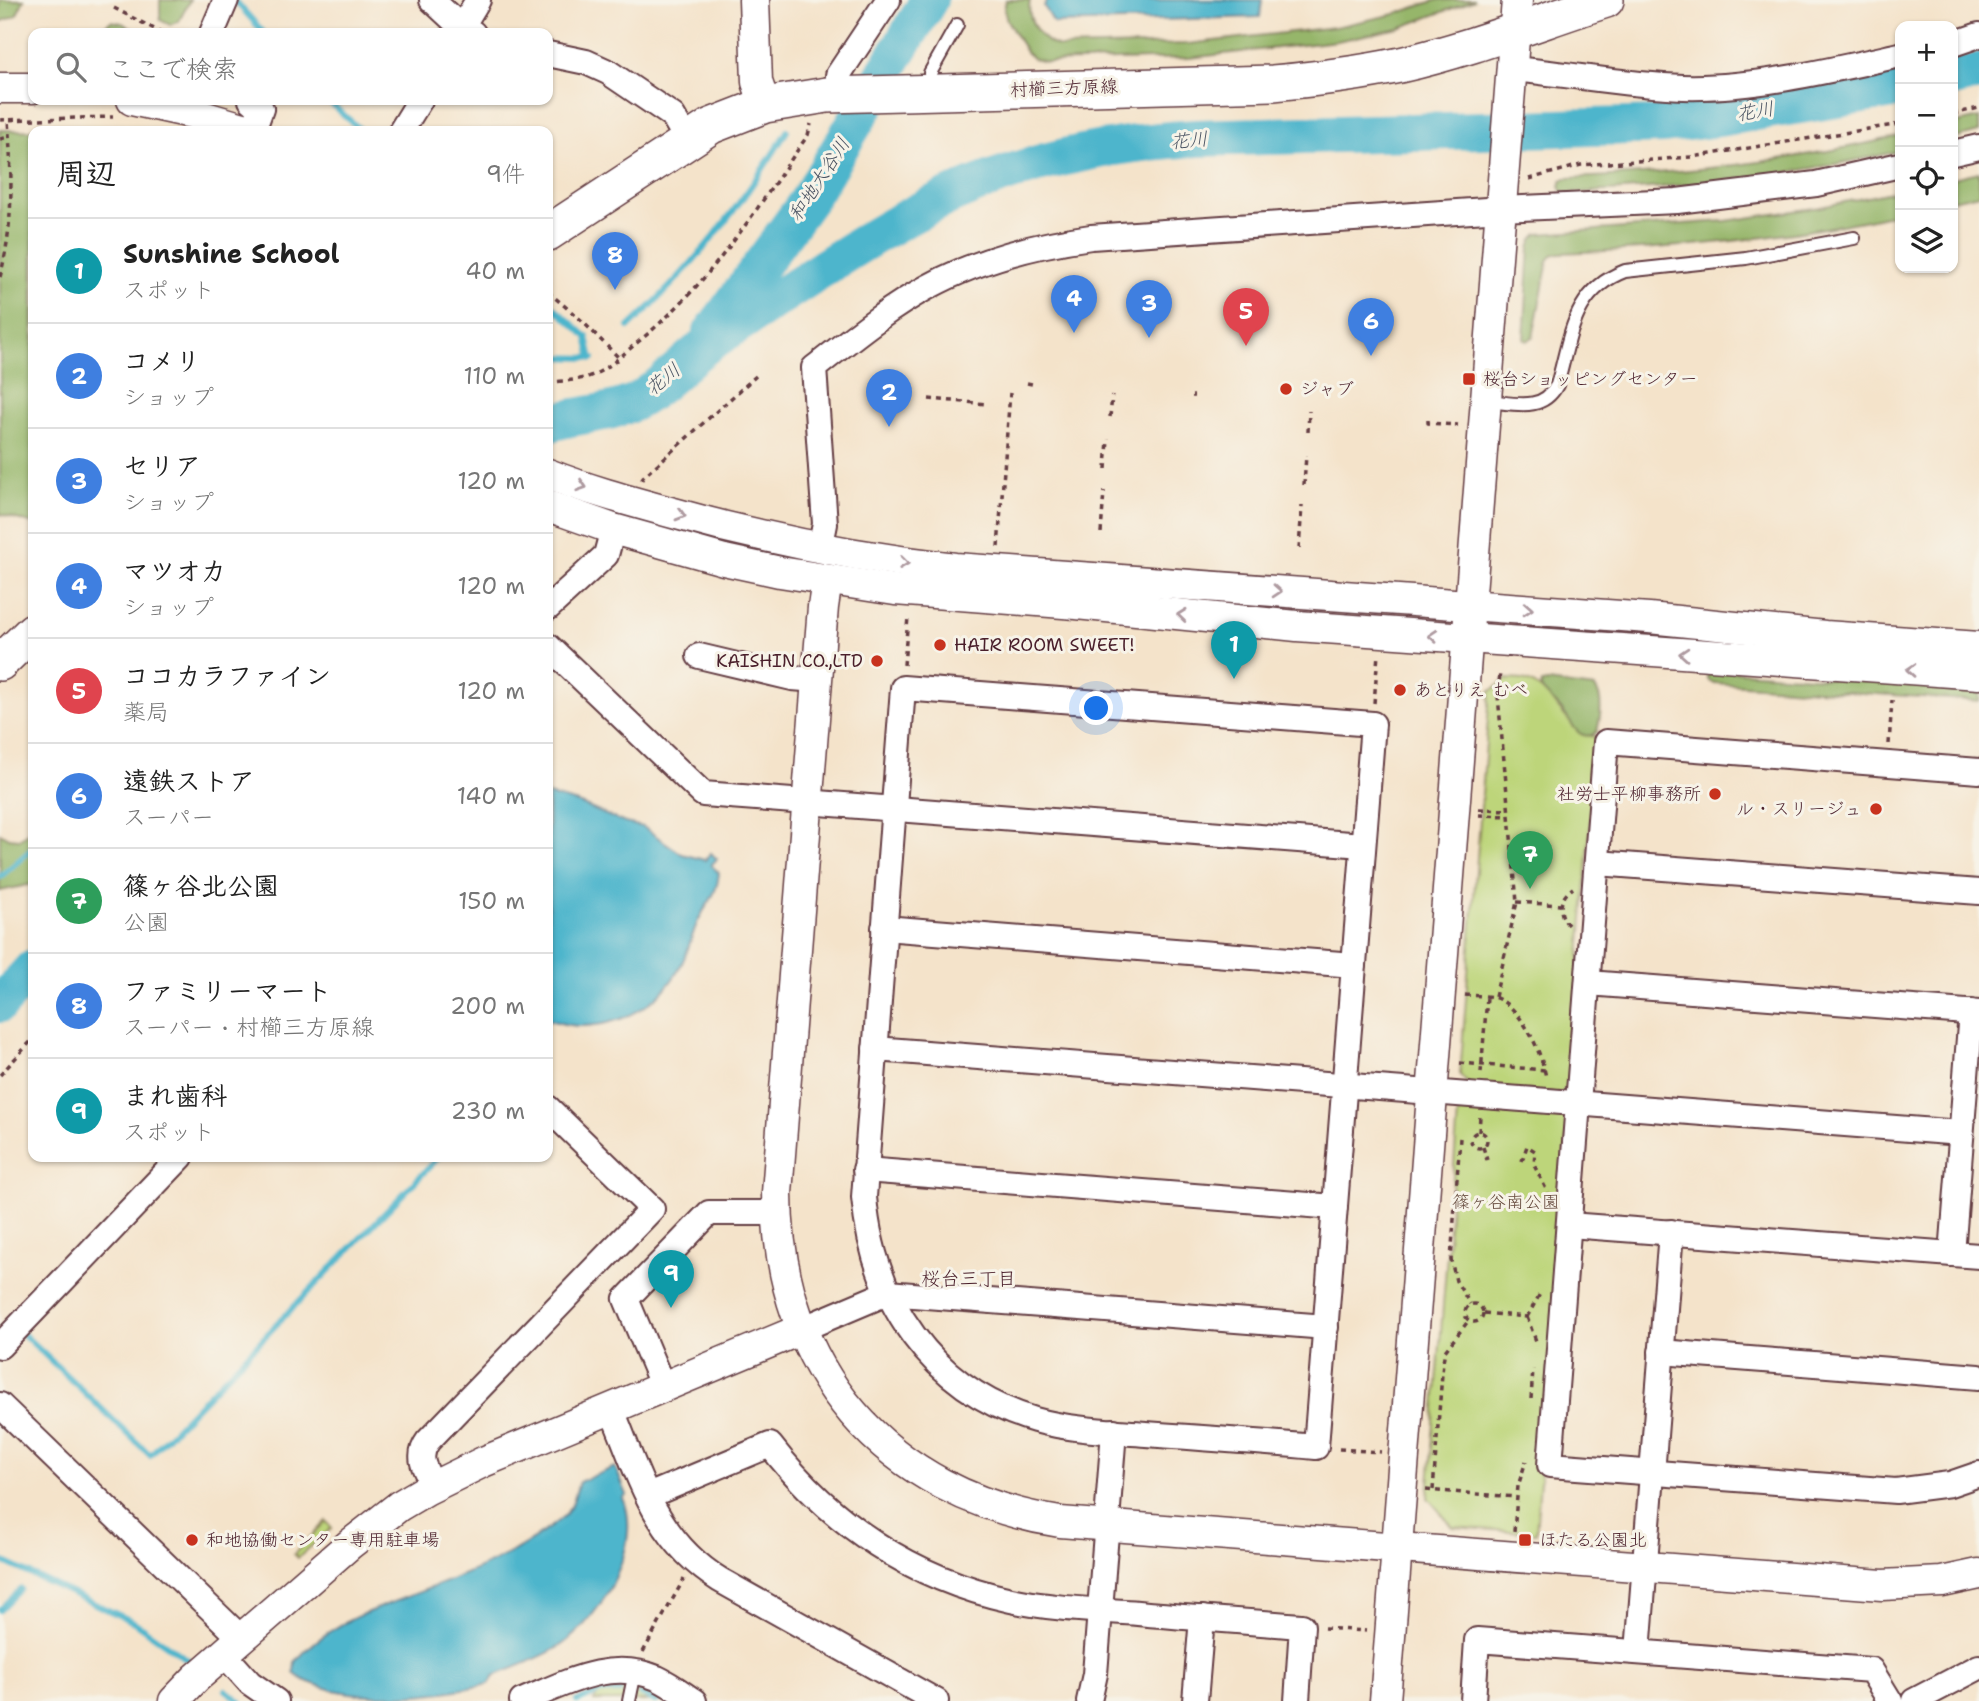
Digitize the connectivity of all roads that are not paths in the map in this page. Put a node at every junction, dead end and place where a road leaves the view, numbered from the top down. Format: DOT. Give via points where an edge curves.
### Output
graph roads {
  1 [pos="226,0"];
  2 [pos="432,0"];
  3 [pos="478,0"];
  4 [pos="754,0"];
  5 [pos="888,0"];
  6 [pos="1605,0"];
  7 [pos="1516,15"];
  8 [pos="957,25"];
  9 [pos="214,28"];
  10 [pos="461,28"];
  11 [pos="465,28"];
  12 [pos="1979,36"];
  13 [pos="1958,42"];
  14 [pos="553,55"];
  15 [pos="1895,56"];
  16 [pos="1511,81"];
  17 [pos="0,88"];
  18 [pos="28,88"];
  19 [pos="918,92"];
  20 [pos="840,94"];
  21 [pos="162,105"];
  22 [pos="178,105"];
  23 [pos="257,105"];
  24 [pos="417,105"];
  25 [pos="765,105"];
  26 [pos="124,108"];
  27 [pos="239,126"];
  28 [pos="255,126"];
  29 [pos="404,126"];
  30 [pos="687,140"];
  31 [pos="1979,147"];
  32 [pos="1958,152"];
  33 [pos="1895,167"];
  34 [pos="1501,209"];
  35 [pos="553,230"];
  36 [pos="1854,238"];
  37 [pos="1486,401"];
  38 [pos="553,476"];
  39 [pos="553,508"];
  40 [pos="601,526"];
  41 [pos="820,549"];
  42 [pos="827,580"];
  43 [pos="553,603"];
  44 [pos="1470,605"];
  45 [pos="28,636"];
  46 [pos="1467,638"];
  47 [pos="1979,647"];
  48 [pos="553,651"];
  49 [pos="699,656"];
  50 [pos="0,663"];
  51 [pos="1979,674"];
  52 [pos="817,680"];
  53 [pos="1979,771"];
  54 [pos="808,802"];
  55 [pos="893,808"];
  56 [pos="1363,845"];
  57 [pos="1597,863"];
  58 [pos="1979,892"];
  59 [pos="884,928"];
  60 [pos="1354,965"];
  61 [pos="1588,983"];
  62 [pos="1975,1013"];
  63 [pos="875,1049"];
  64 [pos="1345,1086"];
  65 [pos="1432,1092"];
  66 [pos="1578,1104"];
  67 [pos="553,1113"];
  68 [pos="1961,1133"];
  69 [pos="176,1162"];
  70 [pos="865,1170"];
  71 [pos="1335,1206"];
  72 [pos="777,1213"];
  73 [pos="1569,1224"];
  74 [pos="1671,1232"];
  75 [pos="1952,1254"];
  76 [pos="1979,1256"];
  77 [pos="887,1293"];
  78 [pos="1326,1327"];
  79 [pos="802,1328"];
  80 [pos="0,1346"];
  81 [pos="1661,1352"];
  82 [pos="1979,1377"];
  83 [pos="663,1387"];
  84 [pos="0,1405"];
  85 [pos="611,1408"];
  86 [pos="1114,1431"];
  87 [pos="1652,1473"];
  88 [pos="1979,1474"];
  89 [pos="434,1486"];
  90 [pos="648,1496"];
  91 [pos="1107,1525"];
  92 [pos="1396,1548"];
  93 [pos="1645,1567"];
  94 [pos="1979,1574"];
  95 [pos="1100,1611"];
  96 [pos="1202,1618"];
  97 [pos="233,1646"];
  98 [pos="1638,1652"];
  99 [pos="637,1665"];
  100 [pos="1979,1667"];
  101 [pos="174,1701"];
  102 [pos="276,1701"];
  103 [pos="522,1701"];
  104 [pos="629,1701"];
  105 [pos="694,1701"];
  106 [pos="936,1701"];
  107 [pos="1089,1701"];
  108 [pos="1195,1701"];
  109 [pos="1297,1701"];
  110 [pos="1385,1701"];
  111 [pos="1473,1701"];
  112 [pos="1890,1701"];
  113 [pos="1914,1701"];
  1 -- 9 [label="street"];
  2 -- 10 [label="street"];
  3 -- 11 [label="street"];
  4 -- 25 [label="street" via="757,82"];
  5 -- 20 [label="street" via="838,75"];
  6 -- 7 [label="main road, 村櫛三方原線"];
  7 -- 16 [label="street"];
  7 -- 19 [label="main road, 村櫛三方原線" via="1402,64 1316,79"];
  8 -- 19 [label="lane"];
  12 -- 13 [label="street"];
  14 -- 30 [label="street" via="608,72 673,116"];
  15 -- 16 [label="street" via="1708,87"];
  16 -- 34 [label="street" via="1516,176"];
  17 -- 18 [label="street"];
  19 -- 20 [label="main road, 村櫛三方原線"];
  20 -- 25 [label="main road, 村櫛三方原線"];
  21 -- 26 [label="street"];
  22 -- 27 [label="street"];
  23 -- 28 [label="street" via="261,109"];
  24 -- 29 [label="street"];
  25 -- 30 [label="main road, 村櫛三方原線"];
  30 -- 35 [label="main road, 村櫛三方原線"];
  31 -- 32 [label="street"];
  33 -- 34 [label="street" via="1724,197"];
  34 -- 37 [label="street"];
  34 -- 41 [label="street" via="1068,240 990,259 928,286 814,368 825,524"];
  36 -- 37 [label="lane" via="1611,276 1580,308 1551,396 1540,403"];
  37 -- 44 [label="street"];
  38 -- 41 [label="street, one-way" via="724,528"];
  39 -- 40 [label="street"];
  40 -- 42 [label="street" via="724,560"];
  40 -- 43 [label="street" via="606,555"];
  41 -- 44 [label="street, one-way" via="955,568"];
  46 -- 42 [label="street, one-way" via="952,595"];
  42 -- 52 [label="street"];
  44 -- 46 [label="street"];
  44 -- 47 [label="street, one-way"];
  45 -- 50 [label="main road"];
  51 -- 46 [label="street, one-way"];
  46 -- 65 [label="street"];
  48 -- 54 [label="street" via="703,794"];
  49 -- 52 [label="street"];
  52 -- 54 [label="street"];
  53 -- 57 [label="street" via="1606,742"];
  54 -- 55 [label="street"];
  54 -- 72 [label="street"];
  55 -- 56 [label="street"];
  55 -- 56 [label="street" via="902,688 1373,724"];
  55 -- 59 [label="street"];
  56 -- 60 [label="street"];
  57 -- 58 [label="street"];
  57 -- 61 [label="street"];
  59 -- 60 [label="street"];
  59 -- 63 [label="street"];
  60 -- 64 [label="street"];
  61 -- 62 [label="street"];
  61 -- 66 [label="street"];
  62 -- 68 [label="street"];
  63 -- 64 [label="street"];
  63 -- 70 [label="street"];
  64 -- 65 [label="street"];
  64 -- 71 [label="street"];
  65 -- 66 [label="street"];
  65 -- 92 [label="street"];
  66 -- 68 [label="street"];
  66 -- 73 [label="street"];
  67 -- 89 [label="street" via="652,1209 423,1447 421,1461"];
  68 -- 75 [label="street"];
  69 -- 80 [label="street"];
  70 -- 71 [label="street"];
  70 -- 77 [label="street" via="866,1224"];
  71 -- 78 [label="street"];
  72 -- 79 [label="street" via="786,1282"];
  72 -- 83 [label="street" via="709,1213 626,1299"];
  73 -- 74 [label="street"];
  73 -- 87 [label="street" via="1550,1465"];
  74 -- 75 [label="street"];
  74 -- 81 [label="street"];
  75 -- 76 [label="street"];
  77 -- 78 [label="street"];
  77 -- 79 [label="street"];
  77 -- 86 [label="street" via="922,1346 984,1398 1061,1426"];
  78 -- 86 [label="street" via="1317,1447"];
  79 -- 83 [label="street"];
  79 -- 91 [label="street" via="819,1364 853,1413 920,1472 1001,1510"];
  81 -- 82 [label="street"];
  81 -- 87 [label="street"];
  83 -- 85 [label="street"];
  84 -- 97 [label="street"];
  85 -- 89 [label="street"];
  85 -- 90 [label="street"];
  86 -- 91 [label="street"];
  87 -- 88 [label="street" via="1896,1491 1950,1484"];
  87 -- 93 [label="street"];
  89 -- 97 [label="street" via="374,1524"];
  90 -- 95 [label="street" via="770,1445 833,1513 906,1563 1013,1601"];
  90 -- 106 [label="street" via="675,1544 694,1562"];
  91 -- 92 [label="street"];
  91 -- 95 [label="street"];
  92 -- 93 [label="street"];
  92 -- 110 [label="street"];
  93 -- 94 [label="street" via="1882,1585 1942,1582"];
  93 -- 98 [label="street"];
  95 -- 96 [label="street"];
  95 -- 107 [label="street"];
  96 -- 108 [label="street"];
  96 -- 109 [label="street" via="1303,1626"];
  97 -- 101 [label="street"];
  97 -- 102 [label="street" via="250,1683"];
  98 -- 111 [label="street" via="1477,1640"];
  98 -- 112 [label="street" via="1871,1670"];
  99 -- 103 [label="street" via="595,1673"];
  99 -- 104 [label="lane"];
  99 -- 105 [label="street"];
  100 -- 113 [label="street"];
}
